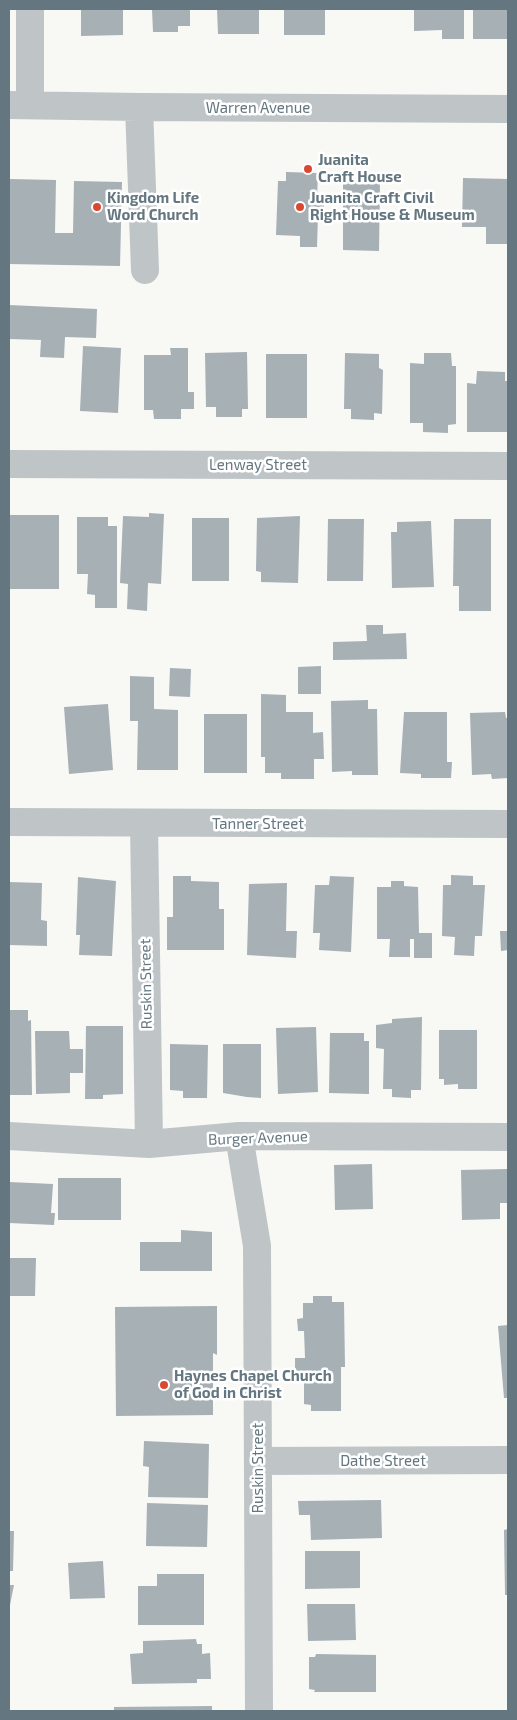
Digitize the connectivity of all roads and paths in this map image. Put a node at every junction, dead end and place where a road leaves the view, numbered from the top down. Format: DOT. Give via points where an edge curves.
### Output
graph roads {
  1 [pos="30,9"];
  2 [pos="20,105"];
  3 [pos="139,108"];
  4 [pos="508,109"];
  5 [pos="145,270"];
  6 [pos="9,464"];
  7 [pos="508,466"];
  8 [pos="9,822"];
  9 [pos="144,824"];
  10 [pos="508,824"];
  11 [pos="9,1136"];
  12 [pos="239,1136"];
  13 [pos="508,1137"];
  14 [pos="149,1144"];
  15 [pos="508,1460"];
  16 [pos="258,1461"];
  17 [pos="260,1711"];
  1 -- 2 [label="street"];
  2 -- 3 [label="street, Warren Avenue"];
  3 -- 4 [label="street, Warren Avenue"];
  3 -- 5 [label="street"];
  6 -- 7 [label="street, Lenway Street"];
  8 -- 9 [label="street, Tanner Street"];
  9 -- 10 [label="street, Tanner Street"];
  9 -- 14 [label="street, Ruskin Street"];
  11 -- 14 [label="street, Burger Avenue"];
  12 -- 13 [label="street, Burger Avenue"];
  12 -- 14 [label="street, Burger Avenue"];
  12 -- 16 [label="street, Ruskin Street" via="257,1246"];
  15 -- 16 [label="street, Dathe Street"];
  16 -- 17 [label="street, Ruskin Street"];
}
